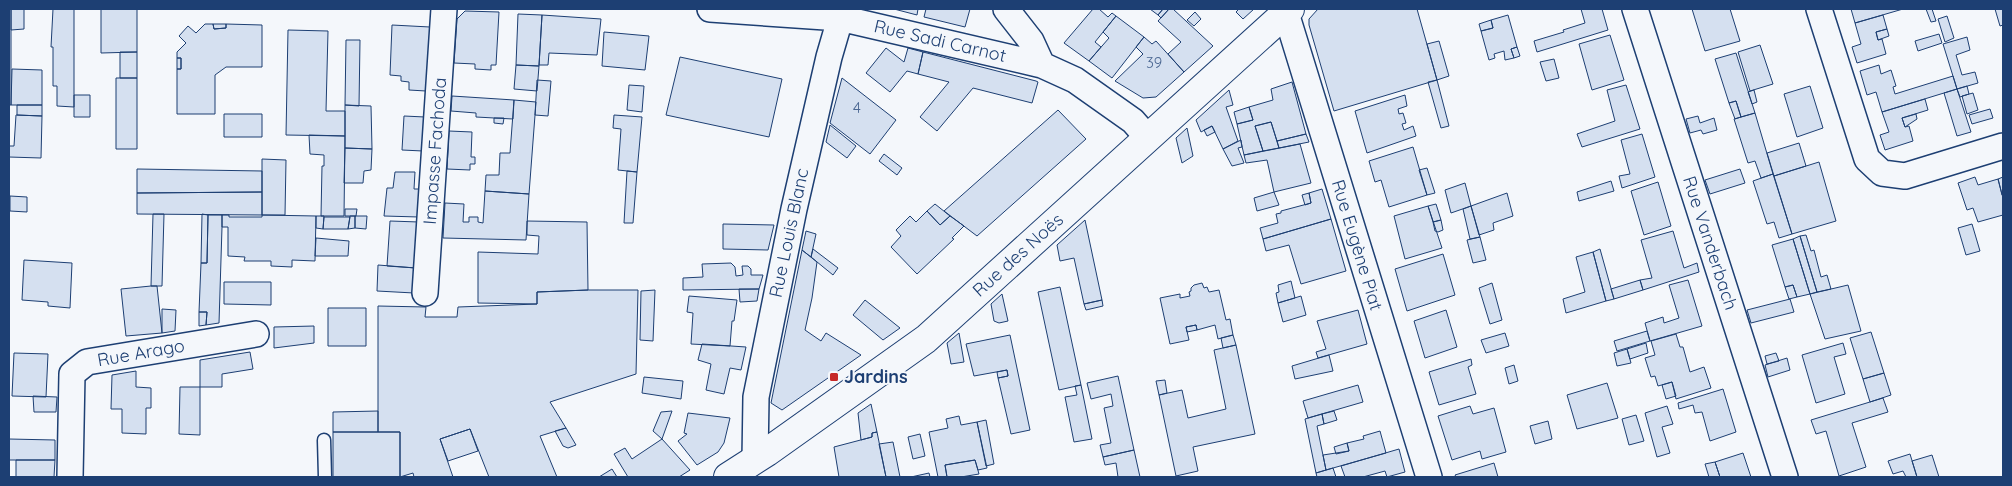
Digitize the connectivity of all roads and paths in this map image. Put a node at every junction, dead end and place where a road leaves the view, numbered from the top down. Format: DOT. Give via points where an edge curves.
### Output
graph roads {
  1 [pos="444,9"];
  2 [pos="710,9"];
  3 [pos="1006,9"];
  4 [pos="1635,9"];
  5 [pos="1819,9"];
  6 [pos="1288,11"];
  7 [pos="842,14"];
  8 [pos="1042,65"];
  9 [pos="1147,137"];
  10 [pos="2003,146"];
  11 [pos="425,294"];
  12 [pos="256,334"];
  13 [pos="324,440"];
  14 [pos="755,469"];
  15 [pos="70,477"];
  16 [pos="325,477"];
  17 [pos="728,477"];
  18 [pos="1429,477"];
  19 [pos="1785,477"];
  1 -- 11 [label="street, Impasse Fachoda"];
  2 -- 7 [label="street, Rue Sadi Carnot"];
  3 -- 8 [label="street" via="1031,41"];
  4 -- 19 [label="street, Rue Vanderbach"];
  5 -- 10 [label="street" via="1867,159 1882,173 1904,176"];
  6 -- 9 [label="street, Rue des Noës"];
  6 -- 18 [label="street, Rue Eugène Piat"];
  7 -- 8 [label="street, Rue Sadi Carnot"];
  7 -- 14 [label="street, Rue Louis Blanc" via="794,209 756,397"];
  8 -- 9 [label="street, Rue Sadi Carnot" via="1075,80 1133,121"];
  9 -- 14 [label="street, Rue des Noës" via="926,339"];
  12 -- 15 [label="street, Rue Arago" via="86,362 72,374"];
  13 -- 16 [label="lane"];
  14 -- 17 [label="street, Rue des Noës"];
}
